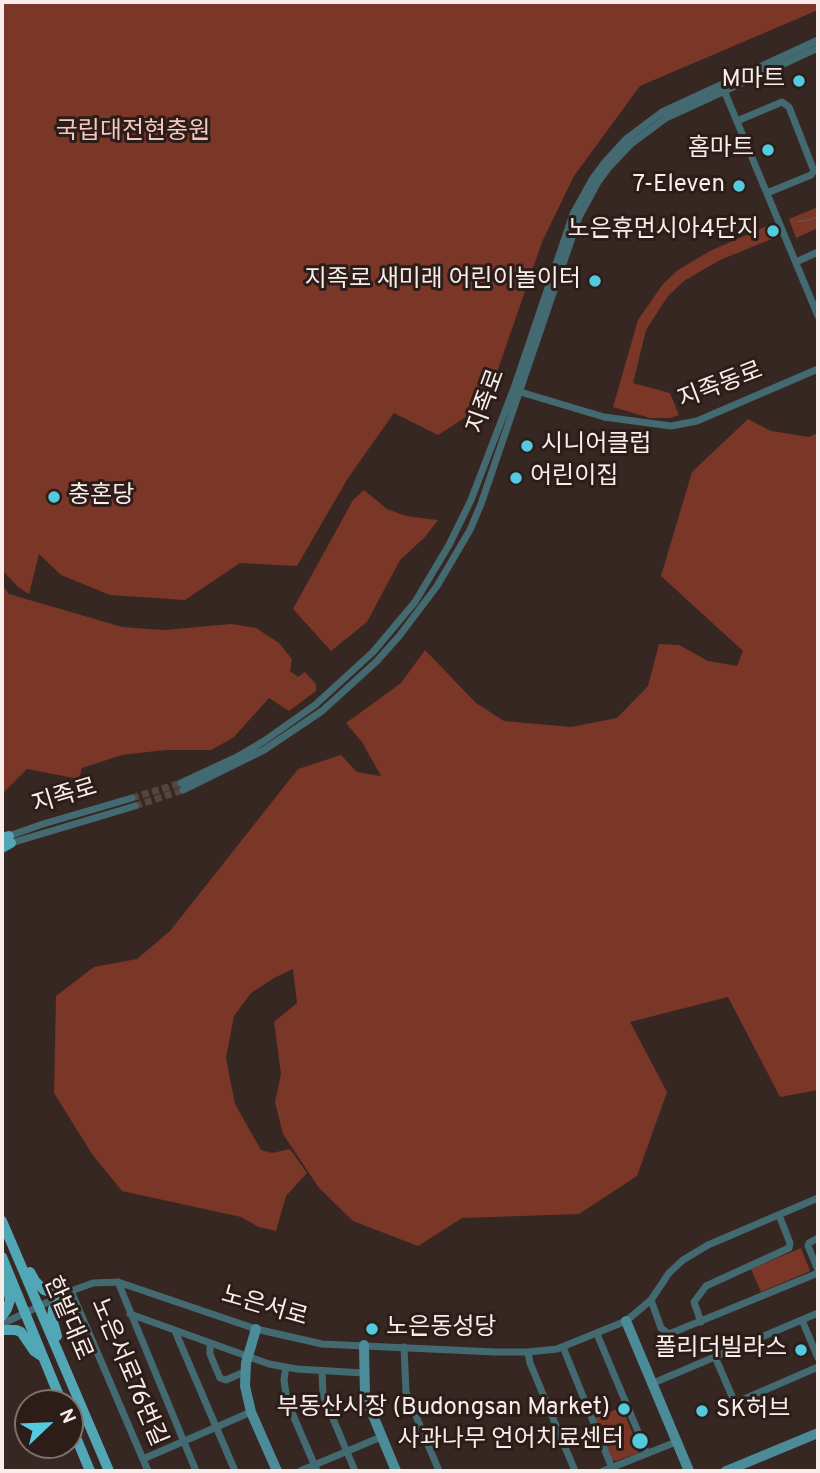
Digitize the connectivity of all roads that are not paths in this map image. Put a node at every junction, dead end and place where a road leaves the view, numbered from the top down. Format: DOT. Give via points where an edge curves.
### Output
graph roads {
  1 [pos="818,40"];
  2 [pos="818,48"];
  3 [pos="723,87"];
  4 [pos="737,121"];
  5 [pos="767,193"];
  6 [pos="818,251"];
  7 [pos="796,262"];
  8 [pos="818,316"];
  9 [pos="818,369"];
  10 [pos="516,391"];
  11 [pos="604,417"];
  12 [pos="601,426"];
  13 [pos="182,786"];
  14 [pos="133,802"];
  15 [pos="4,842"];
  16 [pos="818,1198"];
  17 [pos="779,1215"];
  18 [pos="2,1222"];
  19 [pos="815,1239"];
  20 [pos="16,1253"];
  21 [pos="2,1257"];
  22 [pos="818,1271"];
  23 [pos="118,1282"];
  24 [pos="69,1292"];
  25 [pos="651,1300"];
  26 [pos="37,1306"];
  27 [pos="25,1312"];
  28 [pos="818,1313"];
  29 [pos="130,1314"];
  30 [pos="2,1316"];
  31 [pos="802,1320"];
  32 [pos="626,1321"];
  33 [pos="701,1322"];
  34 [pos="2,1324"];
  35 [pos="256,1329"];
  36 [pos="2,1330"];
  37 [pos="175,1331"];
  38 [pos="597,1334"];
  39 [pos="210,1344"];
  40 [pos="364,1345"];
  41 [pos="563,1347"];
  42 [pos="404,1348"];
  43 [pos="528,1352"];
  44 [pos="247,1356"];
  45 [pos="43,1357"];
  46 [pos="715,1357"];
  47 [pos="818,1358"];
  48 [pos="61,1359"];
  49 [pos="286,1367"];
  50 [pos="818,1367"];
  51 [pos="322,1371"];
  52 [pos="244,1372"];
  53 [pos="363,1373"];
  54 [pos="651,1384"];
  55 [pos="56,1389"];
  56 [pos="251,1412"];
  57 [pos="216,1428"];
  58 [pos="818,1433"];
  59 [pos="381,1437"];
  60 [pos="184,1441"];
  61 [pos="676,1442"];
  62 [pos="346,1452"];
  63 [pos="647,1453"];
  64 [pos="142,1459"];
  65 [pos="315,1468"];
  66 [pos="612,1468"];
  67 [pos="109,1471"];
  68 [pos="148,1471"];
  69 [pos="196,1471"];
  70 [pos="234,1471"];
  71 [pos="277,1471"];
  72 [pos="300,1471"];
  73 [pos="355,1471"];
  74 [pos="396,1471"];
  75 [pos="439,1471"];
  76 [pos="575,1471"];
  77 [pos="603,1471"];
  78 [pos="689,1471"];
  79 [pos="726,1471"];
  1 -- 3 [label="street, 지족로"];
  2 -- 3 [label="street, 지족로"];
  3 -- 4 [label="street"];
  3 -- 10 [label="street, 지족로" via="653,126 598,182 579,217"];
  4 -- 5 [label="street"];
  4 -- 5 [label="street" via="782,102 789,107 814,171"];
  5 -- 7 [label="street"];
  6 -- 7 [label="street"];
  7 -- 8 [label="street"];
  9 -- 11 [label="street, 지족동로" via="684,424 658,426"];
  10 -- 11 [label="street, 지족동로"];
  10 -- 13 [label="street, 지족로" via="470,530 400,635 347,690 302,725 240,763"];
  11 -- 12 [label="street"];
  14 -- 15 [label="street, 지족로" via="43,824"];
  16 -- 17 [label="street, 노은서로"];
  17 -- 25 [label="street, 노은서로" via="685,1259"];
  17 -- 33 [label="street" via="789,1248 706,1286 694,1303"];
  18 -- 20 [label="main road, 한밭대로"];
  19 -- 22 [label="street" via="808,1246"];
  20 -- 24 [label="main road" via="40,1287 48,1292"];
  20 -- 26 [label="main road, 한밭대로"];
  21 -- 27 [label="main road, 한밭대로"];
  21 -- 30 [label="main road" via="10,1300"];
  22 -- 33 [label="street"];
  23 -- 24 [label="street, 노은서로" via="93,1283"];
  23 -- 29 [label="street"];
  23 -- 35 [label="street, 노은서로"];
  24 -- 26 [label="street, 노은서로"];
  24 -- 48 [label="main road" via="55,1305 52,1318"];
  24 -- 64 [label="street, 노은서로76번길"];
  25 -- 32 [label="street, 노은서로"];
  25 -- 33 [label="street" via="664,1332 676,1333"];
  26 -- 27 [label="street, 노은서로"];
  26 -- 48 [label="main road, 한밭대로"];
  27 -- 34 [label="street, 노은서로"];
  27 -- 45 [label="main road, 한밭대로"];
  28 -- 31 [label="street"];
  29 -- 37 [label="street"];
  29 -- 60 [label="street"];
  31 -- 46 [label="street"];
  31 -- 47 [label="street"];
  32 -- 38 [label="street, 노은서로"];
  32 -- 54 [label="street"];
  35 -- 40 [label="street, 노은서로" via="322,1344"];
  35 -- 44 [label="street"];
  36 -- 45 [label="main road" via="21,1332"];
  37 -- 39 [label="street"];
  37 -- 57 [label="street"];
  38 -- 41 [label="street, 노은서로"];
  38 -- 63 [label="street"];
  39 -- 44 [label="street"];
  39 -- 52 [label="street" via="220,1378"];
  40 -- 42 [label="street, 노은서로"];
  40 -- 53 [label="street"];
  41 -- 43 [label="street, 노은서로"];
  41 -- 66 [label="street"];
  42 -- 43 [label="street, 노은서로"];
  42 -- 75 [label="street" via="406,1392"];
  43 -- 76 [label="street"];
  44 -- 49 [label="street"];
  44 -- 52 [label="street"];
  45 -- 55 [label="main road, 한밭대로"];
  46 -- 50 [label="street" via="735,1403"];
  46 -- 54 [label="street"];
  48 -- 67 [label="main road, 한밭대로"];
  49 -- 51 [label="street"];
  49 -- 65 [label="street" via="287,1401"];
  51 -- 53 [label="street"];
  51 -- 62 [label="street" via="323,1395"];
  52 -- 56 [label="street"];
  53 -- 59 [label="street" via="365,1396"];
  54 -- 61 [label="street"];
  56 -- 57 [label="street"];
  56 -- 71 [label="street"];
  57 -- 60 [label="street"];
  57 -- 70 [label="street"];
  58 -- 79 [label="street"];
  59 -- 62 [label="street"];
  59 -- 74 [label="street"];
  60 -- 64 [label="street"];
  60 -- 69 [label="street"];
  61 -- 63 [label="street"];
  61 -- 78 [label="street"];
  62 -- 65 [label="street"];
  62 -- 73 [label="street"];
  63 -- 66 [label="street"];
  64 -- 68 [label="street, 노은서로76번길"];
  65 -- 72 [label="street"];
  66 -- 77 [label="street"];
}
